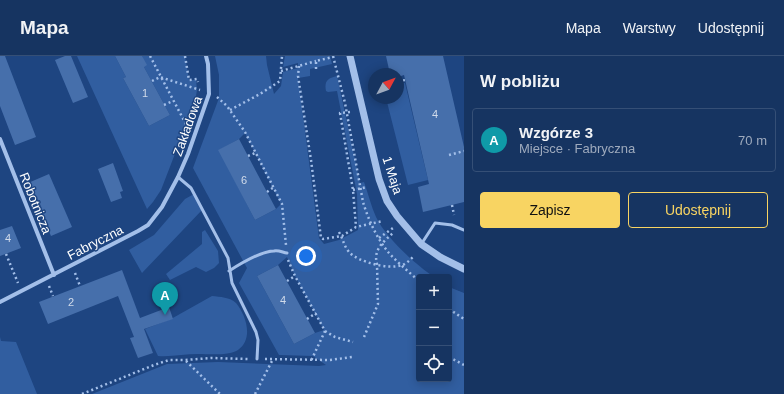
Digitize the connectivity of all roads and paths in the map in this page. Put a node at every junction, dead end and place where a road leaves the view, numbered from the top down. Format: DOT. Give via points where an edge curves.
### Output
graph roads {
  1 [pos="150,56"];
  2 [pos="185,56"];
  3 [pos="206,56"];
  4 [pos="282,56"];
  5 [pos="334,56"];
  6 [pos="350,56"];
  7 [pos="316,61"];
  8 [pos="299,66"];
  9 [pos="316,69"];
  10 [pos="281,71"];
  11 [pos="160,77"];
  12 [pos="198,79"];
  13 [pos="152,81"];
  14 [pos="209,94"];
  15 [pos="173,101"];
  16 [pos="164,105"];
  17 [pos="230,110"];
  18 [pos="348,112"];
  19 [pos="0,139"];
  20 [pos="193,139"];
  21 [pos="464,151"];
  22 [pos="255,152"];
  23 [pos="449,155"];
  24 [pos="248,156"];
  25 [pos="178,177"];
  26 [pos="274,187"];
  27 [pos="367,187"];
  28 [pos="361,188"];
  29 [pos="353,190"];
  30 [pos="267,192"];
  31 [pos="452,205"];
  32 [pos="454,215"];
  33 [pos="382,221"];
  34 [pos="371,223"];
  35 [pos="356,227"];
  36 [pos="390,230"];
  37 [pos="464,230"];
  38 [pos="339,232"];
  39 [pos="392,233"];
  40 [pos="342,236"];
  41 [pos="379,238"];
  42 [pos="382,243"];
  43 [pos="421,244"];
  44 [pos="287,253"];
  45 [pos="6,254"];
  46 [pos="414,256"];
  47 [pos="377,264"];
  48 [pos="73,265"];
  49 [pos="403,265"];
  50 [pos="464,269"];
  51 [pos="229,271"];
  52 [pos="54,275"];
  53 [pos="295,276"];
  54 [pos="416,278"];
  55 [pos="287,281"];
  56 [pos="80,286"];
  57 [pos="21,291"];
  58 [pos="0,302"];
  59 [pos="452,312"];
  60 [pos="316,313"];
  61 [pos="307,319"];
  62 [pos="464,319"];
  63 [pos="324,331"];
  64 [pos="364,337"];
  65 [pos="353,342"];
  66 [pos="352,357"];
  67 [pos="257,359"];
  68 [pos="273,359"];
  69 [pos="452,359"];
  70 [pos="185,360"];
  71 [pos="310,360"];
  72 [pos="464,365"];
  73 [pos="82,394"];
  74 [pos="220,394"];
  75 [pos="255,394"];
  1 -- 11 [label="path"];
  2 -- 12 [label="path" via="189,80"];
  3 -- 14 [label="street, Zakładowa"];
  4 -- 10 [label="path"];
  5 -- 7 [label="path"];
  5 -- 18 [label="path"];
  6 -- 43 [label="street, 1 Maja" via="379,179 387,201"];
  7 -- 8 [label="path"];
  7 -- 9 [label="path"];
  8 -- 10 [label="path"];
  8 -- 40 [label="path" via="298,76 321,238"];
  10 -- 17 [label="path" via="280,81"];
  11 -- 13 [label="path"];
  11 -- 14 [label="path"];
  11 -- 15 [label="path"];
  14 -- 17 [label="path" via="219,98"];
  14 -- 20 [label="street, Zakładowa"];
  15 -- 16 [label="path"];
  15 -- 20 [label="path"];
  17 -- 22 [label="path"];
  18 -- 28 [label="path"];
  18 -- 29 [label="path" via="340,113"];
  19 -- 52 [label="street, Robotnicza"];
  20 -- 25 [label="street, Zakładowa"];
  21 -- 23 [label="path"];
  22 -- 24 [label="path"];
  22 -- 26 [label="path"];
  25 -- 48 [label="street, Fabryczna" via="162,207 148,225"];
  25 -- 51 [label="lane" via="191,188 228,258"];
  26 -- 30 [label="path"];
  26 -- 44 [label="path" via="282,204"];
  27 -- 28 [label="path"];
  28 -- 29 [label="path"];
  28 -- 34 [label="path"];
  29 -- 35 [label="path"];
  31 -- 32 [label="path"];
  33 -- 34 [label="path"];
  34 -- 35 [label="path"];
  34 -- 41 [label="path"];
  35 -- 40 [label="path"];
  36 -- 41 [label="path"];
  37 -- 43 [label="lane" via="452,224 435,223"];
  38 -- 40 [label="path"];
  39 -- 42 [label="path"];
  40 -- 47 [label="path" via="344,245 352,255"];
  41 -- 42 [label="path"];
  42 -- 47 [label="path" via="376,254"];
  42 -- 49 [label="path"];
  43 -- 50 [label="street, 1 Maja"];
  44 -- 51 [label="lane" via="271,251 243,262"];
  44 -- 53 [label="path"];
  45 -- 57 [label="path"];
  46 -- 49 [label="path"];
  47 -- 49 [label="path" via="388,267"];
  47 -- 64 [label="path" via="378,304"];
  48 -- 52 [label="street, Fabryczna"];
  48 -- 56 [label="path"];
  49 -- 54 [label="path"];
  51 -- 67 [label="lane" via="232,283 256,332"];
  52 -- 57 [label="street, Fabryczna"];
  53 -- 55 [label="path"];
  53 -- 60 [label="path"];
  57 -- 58 [label="street, Fabryczna"];
  59 -- 62 [label="path"];
  60 -- 61 [label="path"];
  60 -- 63 [label="path"];
  63 -- 65 [label="path"];
  63 -- 71 [label="path"];
  66 -- 71 [label="path"];
  67 -- 68 [label="path"];
  67 -- 70 [label="path"];
  68 -- 71 [label="path"];
  68 -- 75 [label="path"];
  69 -- 72 [label="path"];
  70 -- 73 [label="path" via="170,360 154,365"];
  70 -- 74 [label="path"];
}
